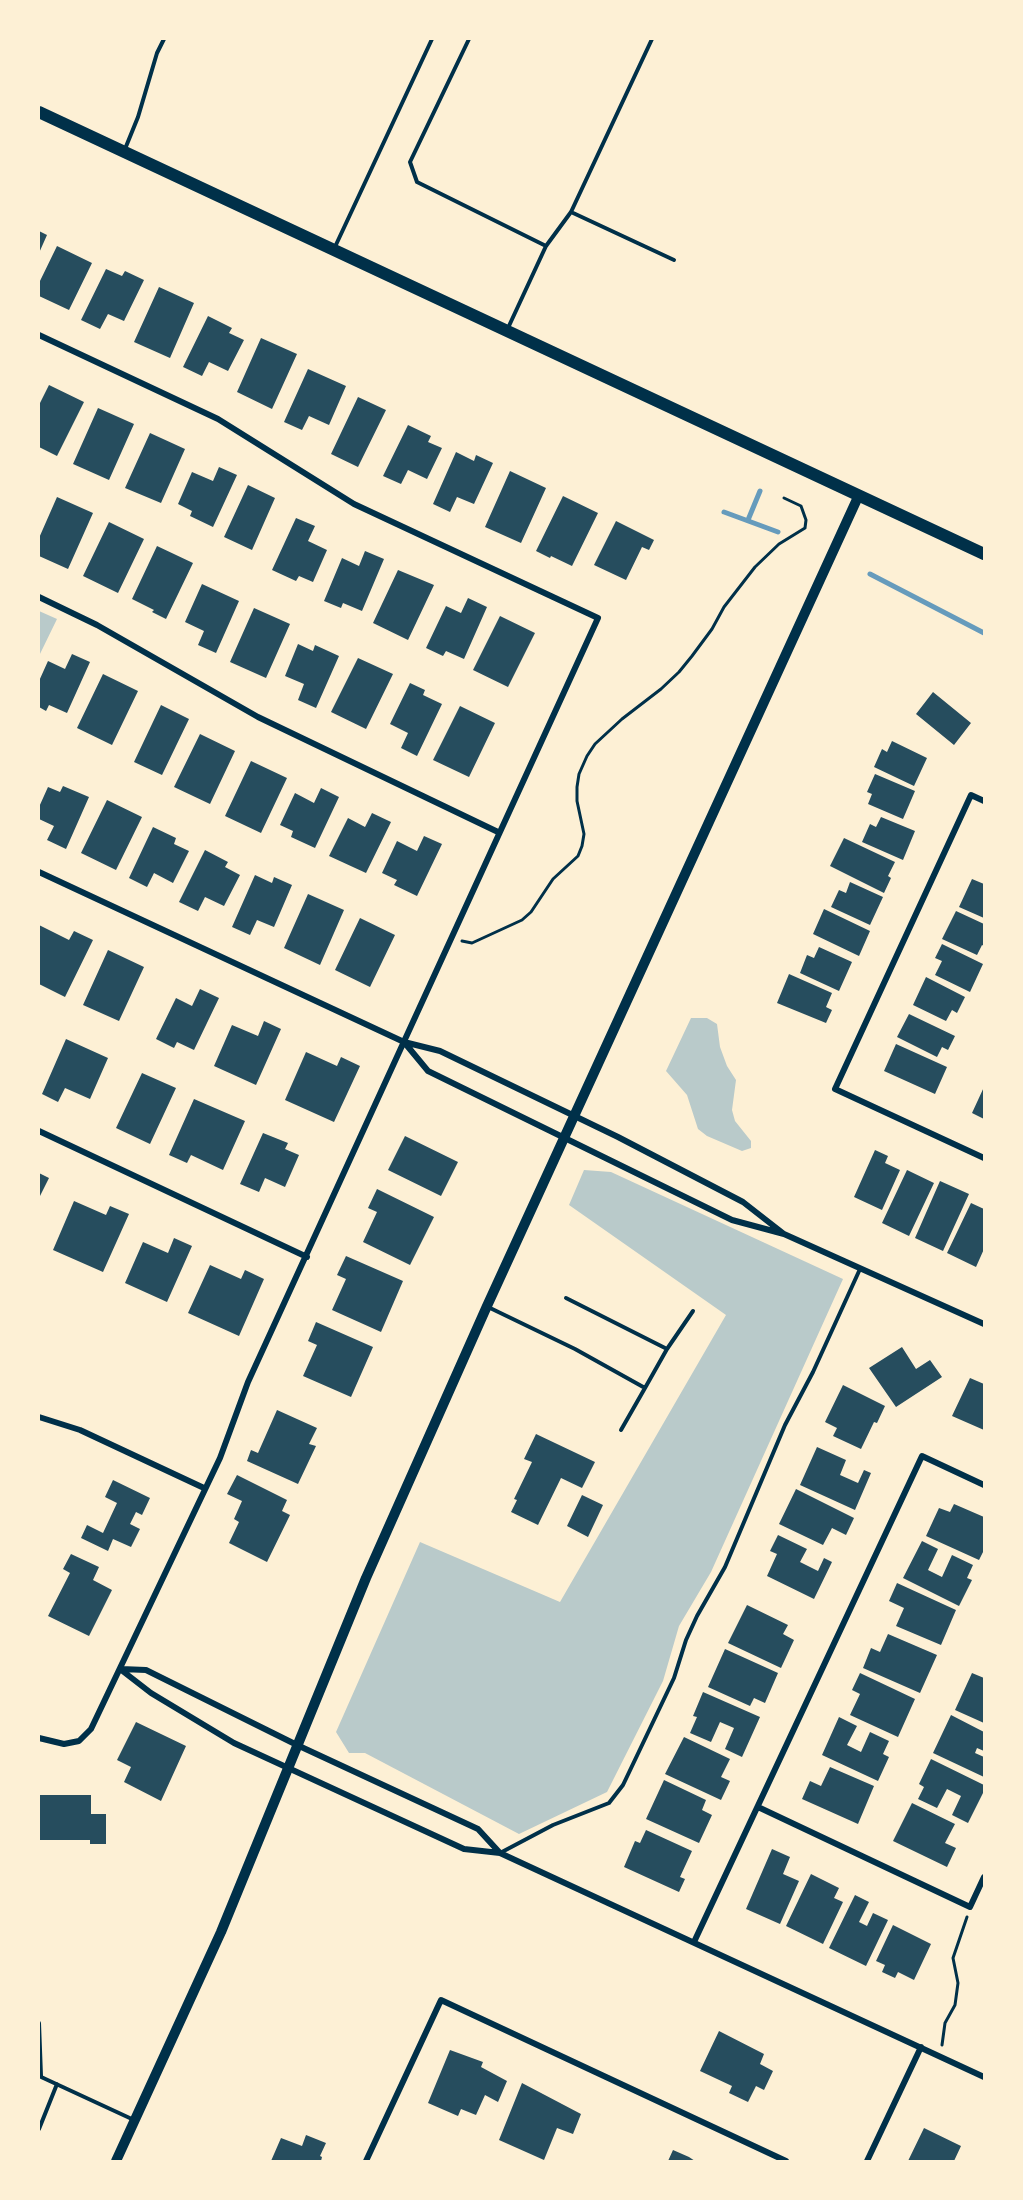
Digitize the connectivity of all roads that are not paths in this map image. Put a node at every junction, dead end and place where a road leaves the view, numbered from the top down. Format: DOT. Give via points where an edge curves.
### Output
graph roads {
  1 [pos="164,39"];
  2 [pos="432,39"];
  3 [pos="469,39"];
  4 [pos="652,39"];
  5 [pos="39,112"];
  6 [pos="124,152"];
  7 [pos="571,212"];
  8 [pos="546,246"];
  9 [pos="333,249"];
  10 [pos="674,260"];
  11 [pos="507,331"];
  12 [pos="39,335"];
  13 [pos="858,496"];
  14 [pos="984,554"];
  15 [pos="39,597"];
  16 [pos="984,801"];
  17 [pos="498,832"];
  18 [pos="39,872"];
  19 [pos="404,1042"];
  20 [pos="574,1116"];
  21 [pos="39,1131"];
  22 [pos="564,1137"];
  23 [pos="984,1158"];
  24 [pos="784,1234"];
  25 [pos="307,1257"];
  26 [pos="861,1268"];
  27 [pos="566,1298"];
  28 [pos="487,1306"];
  29 [pos="693,1311"];
  30 [pos="983,1322"];
  31 [pos="667,1349"];
  32 [pos="645,1388"];
  33 [pos="39,1417"];
  34 [pos="621,1430"];
  35 [pos="984,1485"];
  36 [pos="204,1488"];
  37 [pos="120,1669"];
  38 [pos="39,1738"];
  39 [pos="297,1745"];
  40 [pos="288,1768"];
  41 [pos="758,1807"];
  42 [pos="500,1853"];
  43 [pos="984,1877"];
  44 [pos="694,1942"];
  45 [pos="39,2023"];
  46 [pos="921,2047"];
  47 [pos="40,2076"];
  48 [pos="984,2077"];
  49 [pos="57,2084"];
  50 [pos="135,2121"];
  51 [pos="39,2129"];
  52 [pos="116,2161"];
  53 [pos="366,2161"];
  54 [pos="786,2161"];
  55 [pos="867,2161"];
  1 -- 6 [label="lane"];
  2 -- 9 [label="lane"];
  3 -- 8 [label="lane" via="410,162 417,182"];
  4 -- 7 [label="lane"];
  5 -- 6 [label="main road"];
  6 -- 9 [label="main road"];
  7 -- 8 [label="lane"];
  7 -- 10 [label="lane"];
  8 -- 11 [label="lane"];
  9 -- 11 [label="main road"];
  11 -- 13 [label="main road"];
  12 -- 17 [label="street" via="218,419 354,504 598,618"];
  13 -- 14 [label="main road"];
  13 -- 20 [label="street"];
  15 -- 17 [label="street" via="97,625 258,717"];
  16 -- 23 [label="street" via="971,795 834,1089"];
  17 -- 19 [label="street"];
  18 -- 19 [label="street"];
  19 -- 20 [label="street" via="440,1051"];
  19 -- 22 [label="street" via="428,1071"];
  19 -- 25 [label="street"];
  20 -- 22 [label="street"];
  20 -- 24 [label="street" via="743,1202"];
  21 -- 25 [label="street"];
  22 -- 24 [label="street" via="732,1220"];
  22 -- 28 [label="street"];
  24 -- 26 [label="street"];
  25 -- 36 [label="street"];
  26 -- 30 [label="street"];
  26 -- 42 [label="lane" via="785,1425 725,1568 697,1616 674,1678 623,1785 609,1803 552,1825"];
  27 -- 31 [label="lane"];
  28 -- 32 [label="lane"];
  28 -- 39 [label="street" via="366,1578"];
  29 -- 31 [label="lane"];
  31 -- 32 [label="lane"];
  32 -- 34 [label="lane"];
  33 -- 36 [label="street" via="80,1430"];
  35 -- 41 [label="street" via="922,1456"];
  36 -- 37 [label="street"];
  37 -- 38 [label="street" via="91,1729 79,1741 64,1744"];
  37 -- 39 [label="street" via="146,1670"];
  37 -- 40 [label="street" via="151,1693 234,1743"];
  39 -- 40 [label="street"];
  39 -- 42 [label="street" via="478,1829"];
  40 -- 42 [label="street" via="464,1849"];
  40 -- 50 [label="street" via="221,1932"];
  41 -- 43 [label="street" via="970,1907"];
  41 -- 44 [label="street"];
  42 -- 44 [label="street"];
  44 -- 46 [label="street"];
  45 -- 47 [label="lane"];
  46 -- 48 [label="street"];
  46 -- 55 [label="street"];
  47 -- 49 [label="lane"];
  49 -- 50 [label="lane"];
  49 -- 51 [label="lane"];
  50 -- 52 [label="street"];
  53 -- 54 [label="street" via="441,2000"];
}
